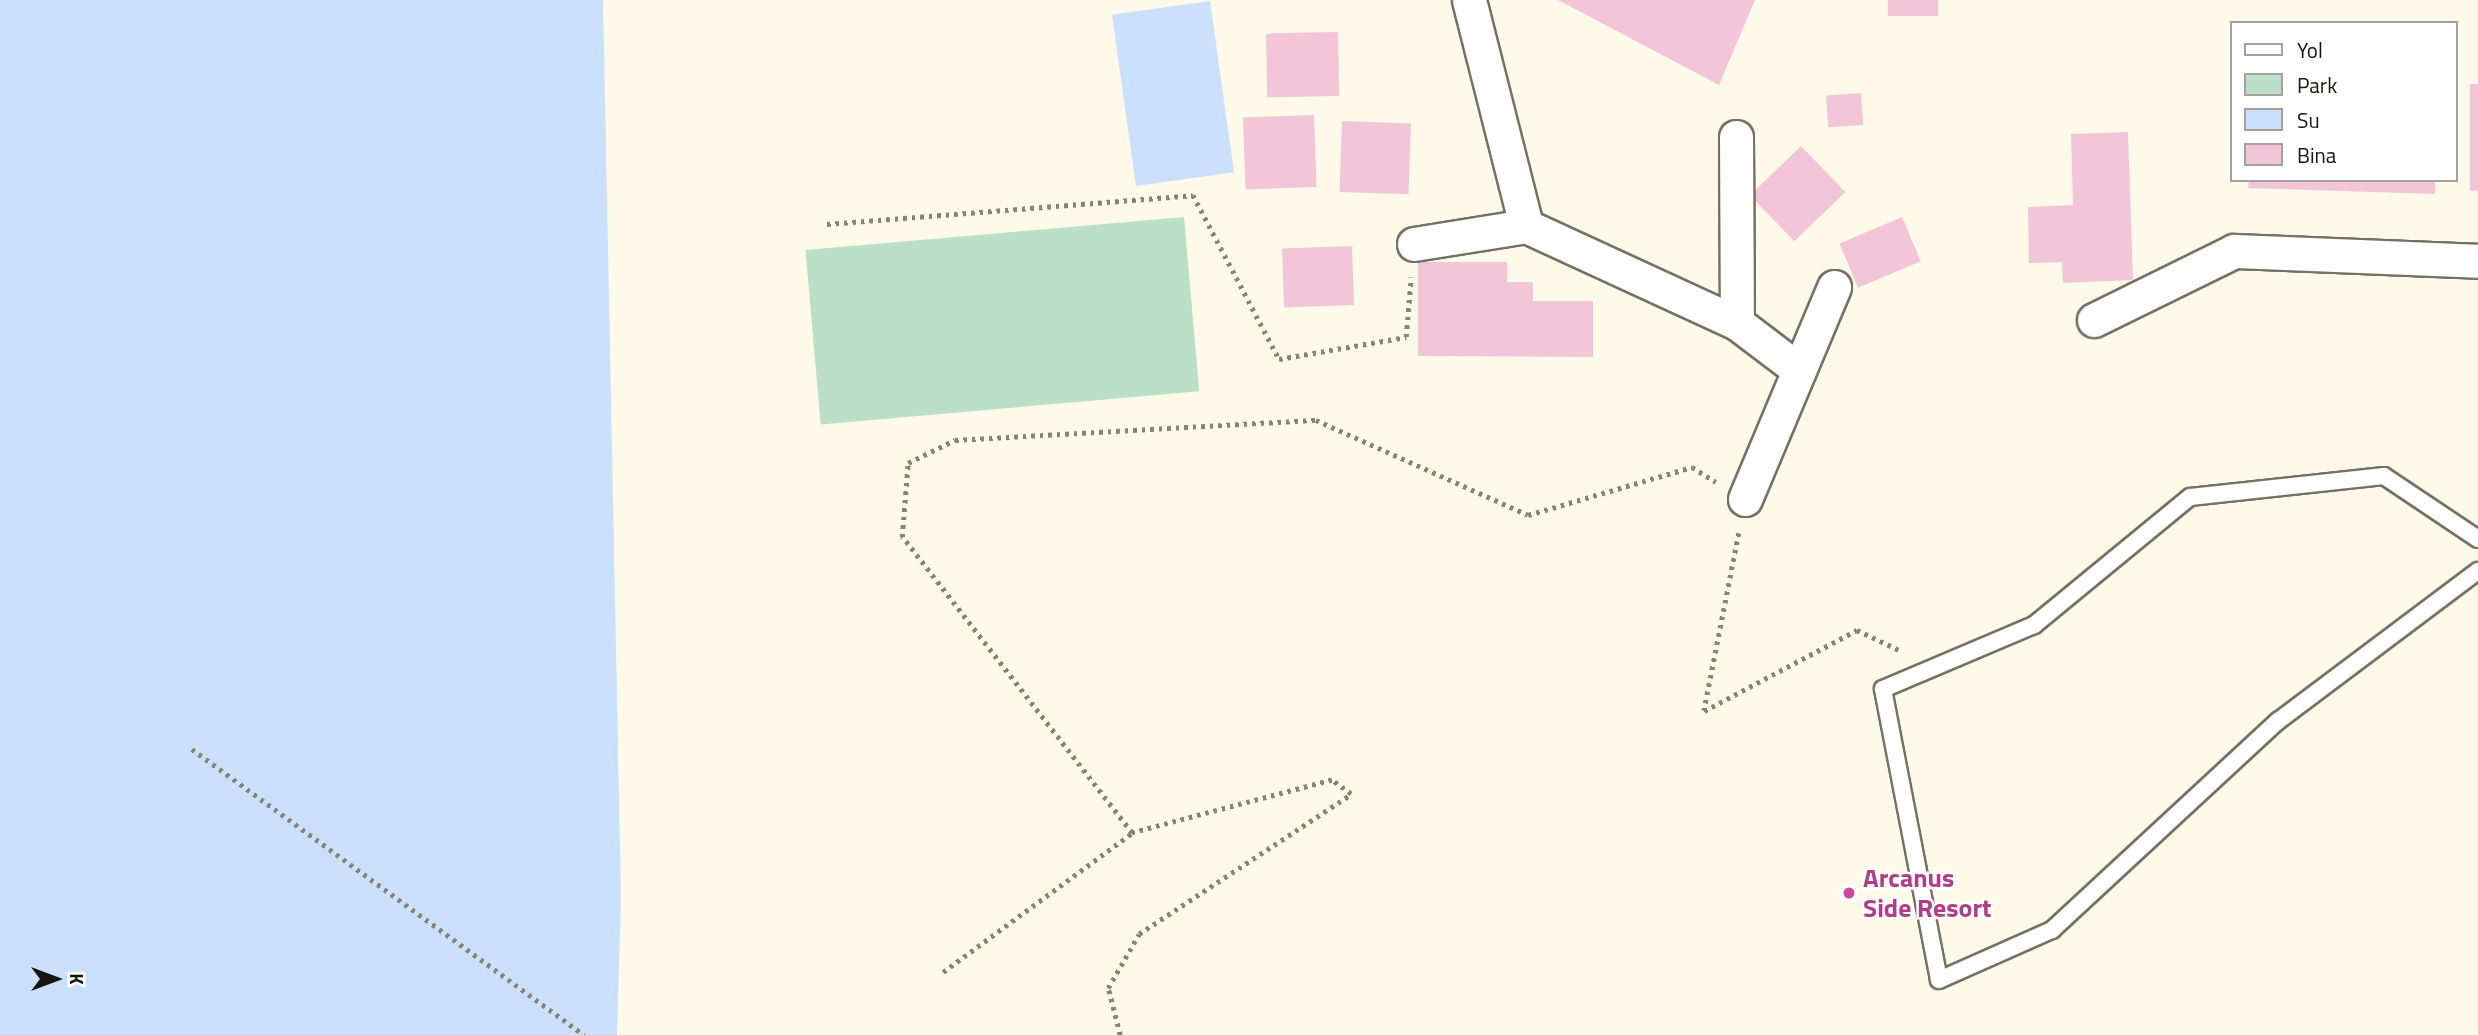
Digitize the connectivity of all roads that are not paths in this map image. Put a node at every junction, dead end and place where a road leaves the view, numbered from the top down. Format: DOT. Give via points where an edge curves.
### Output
graph roads {
  1 [pos="1469,0"];
  2 [pos="1736,137"];
  3 [pos="1526,226"];
  4 [pos="1414,244"];
  5 [pos="2478,261"];
  6 [pos="1833,287"];
  7 [pos="2094,320"];
  8 [pos="1737,323"];
  9 [pos="1799,370"];
  10 [pos="1745,499"];
  11 [pos="2478,539"];
  12 [pos="2478,571"];
  1 -- 3 [label="street"];
  2 -- 8 [label="street"];
  3 -- 4 [label="street"];
  3 -- 8 [label="street"];
  5 -- 7 [label="street" via="2234,251"];
  6 -- 9 [label="street"];
  8 -- 9 [label="street"];
  9 -- 10 [label="street"];
  11 -- 12 [label="lane" via="2384,476 2190,497 2034,625 1883,689 1939,980 2052,930 2278,721"];
}
